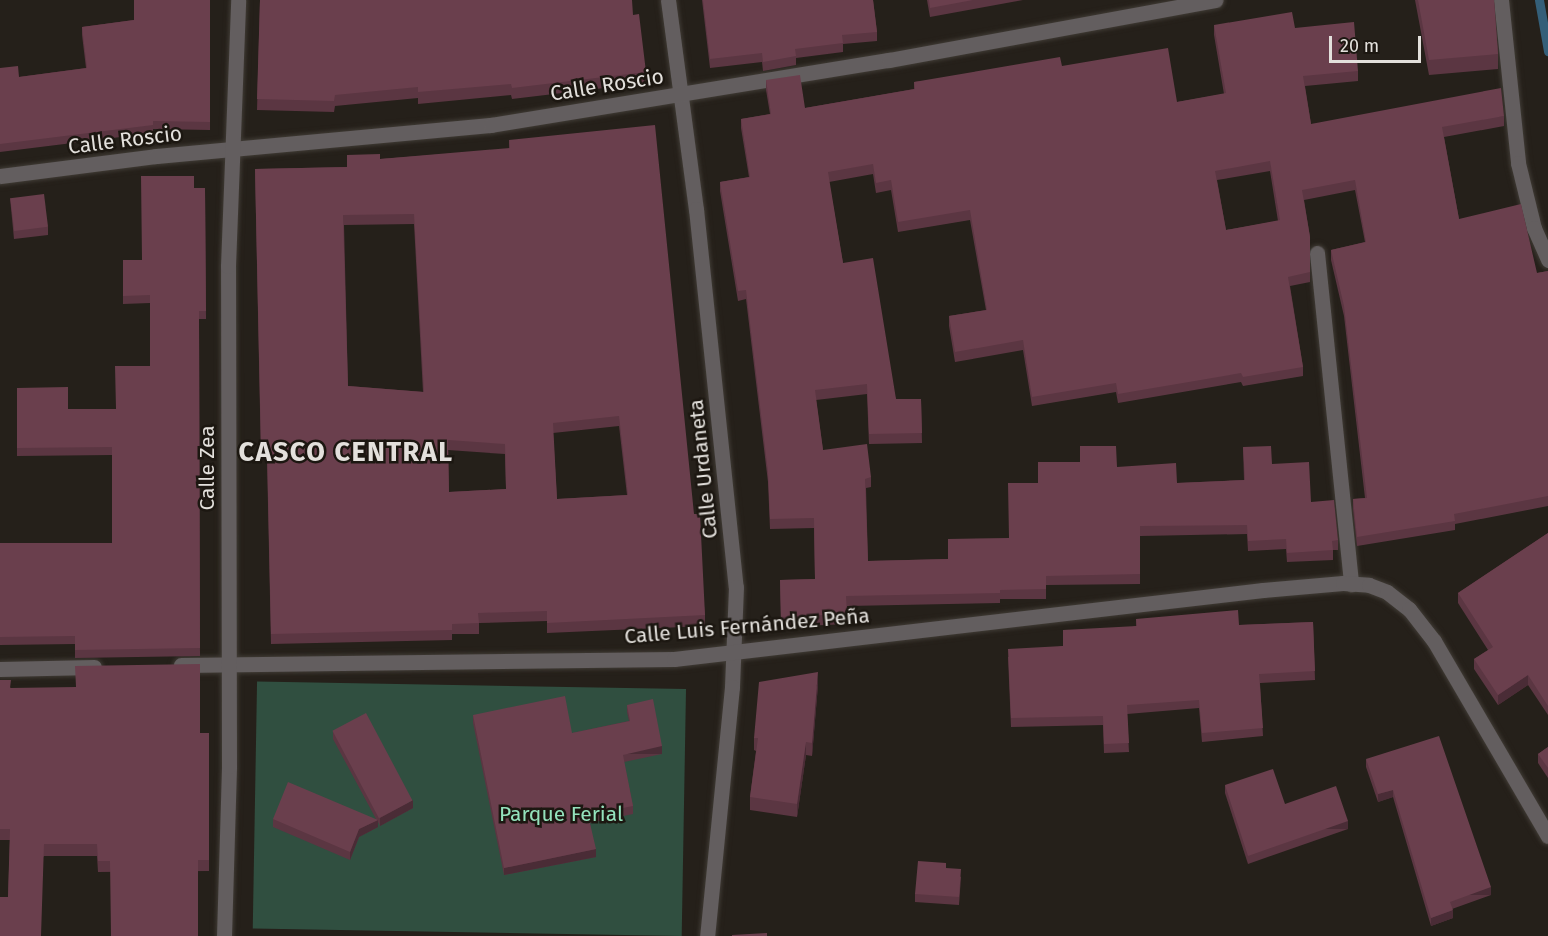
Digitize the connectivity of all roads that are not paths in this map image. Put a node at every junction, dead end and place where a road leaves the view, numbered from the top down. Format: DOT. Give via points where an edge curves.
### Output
graph roads {
  1 [pos="238,0"];
  2 [pos="668,0"];
  3 [pos="1216,0"];
  4 [pos="1500,0"];
  5 [pos="681,95"];
  6 [pos="232,150"];
  7 [pos="0,176"];
  8 [pos="1317,253"];
  9 [pos="1548,260"];
  10 [pos="1350,584"];
  11 [pos="734,652"];
  12 [pos="228,664"];
  13 [pos="168,665"];
  14 [pos="108,666"];
  15 [pos="0,669"];
  16 [pos="1548,836"];
  17 [pos="224,936"];
  18 [pos="707,936"];
  1 -- 6 [label="street, Calle Zea"];
  2 -- 5 [label="street, Calle Urdaneta"];
  3 -- 5 [label="street, Calle Roscio"];
  4 -- 9 [label="street" via="1518,163 1534,228"];
  5 -- 6 [label="street, Calle Roscio" via="491,125"];
  5 -- 11 [label="street, Calle Urdaneta" via="728,494 736,587"];
  6 -- 7 [label="street, Calle Roscio"];
  6 -- 12 [label="street, Calle Zea" via="228,278"];
  8 -- 10 [label="street"];
  10 -- 11 [label="street, Calle Luis Fernández Peña" via="1263,590"];
  10 -- 16 [label="street, Calle Luis Fernández Peña" via="1387,592 1409,609 1434,641"];
  11 -- 12 [label="street, Calle Luis Fernández Peña" via="674,659"];
  11 -- 18 [label="street, Calle Urdaneta"];
  12 -- 13 [label="street, Calle Luis Fernández Peña"];
  12 -- 17 [label="street, Calle Zea"];
  14 -- 15 [label="street"];
}
